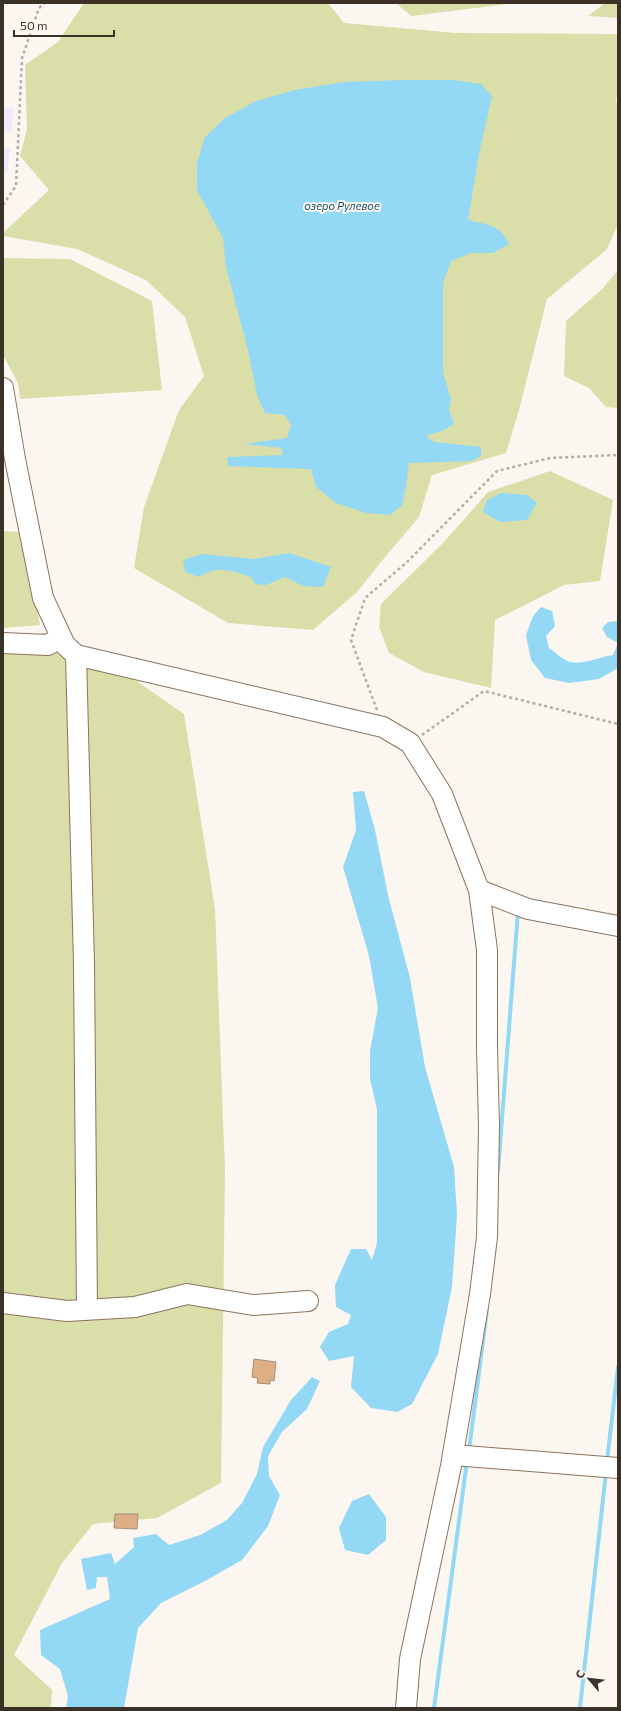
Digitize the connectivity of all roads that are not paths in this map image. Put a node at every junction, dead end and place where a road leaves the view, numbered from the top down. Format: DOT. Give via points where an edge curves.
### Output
graph roads {
  1 [pos="3,388"];
  2 [pos="6,429"];
  3 [pos="9,462"];
  4 [pos="61,637"];
  5 [pos="3,643"];
  6 [pos="76,655"];
  7 [pos="479,890"];
  8 [pos="618,926"];
  9 [pos="308,1301"];
  10 [pos="3,1303"];
  11 [pos="87,1310"];
  12 [pos="453,1455"];
  13 [pos="618,1468"];
  14 [pos="406,1708"];
  1 -- 2 [label="street"];
  2 -- 3 [label="street"];
  3 -- 4 [label="street" via="43,598"];
  4 -- 5 [label="street" via="48,645"];
  4 -- 6 [label="street" via="65,645"];
  6 -- 7 [label="street" via="383,727 410,743 442,794"];
  6 -- 11 [label="street" via="84,964"];
  7 -- 8 [label="street" via="528,909"];
  7 -- 12 [label="street" via="487,950 487,1237"];
  9 -- 11 [label="street" via="253,1305 187,1294 135,1307"];
  10 -- 11 [label="street" via="67,1311"];
  12 -- 13 [label="street"];
  12 -- 14 [label="street" via="410,1659"];
}
